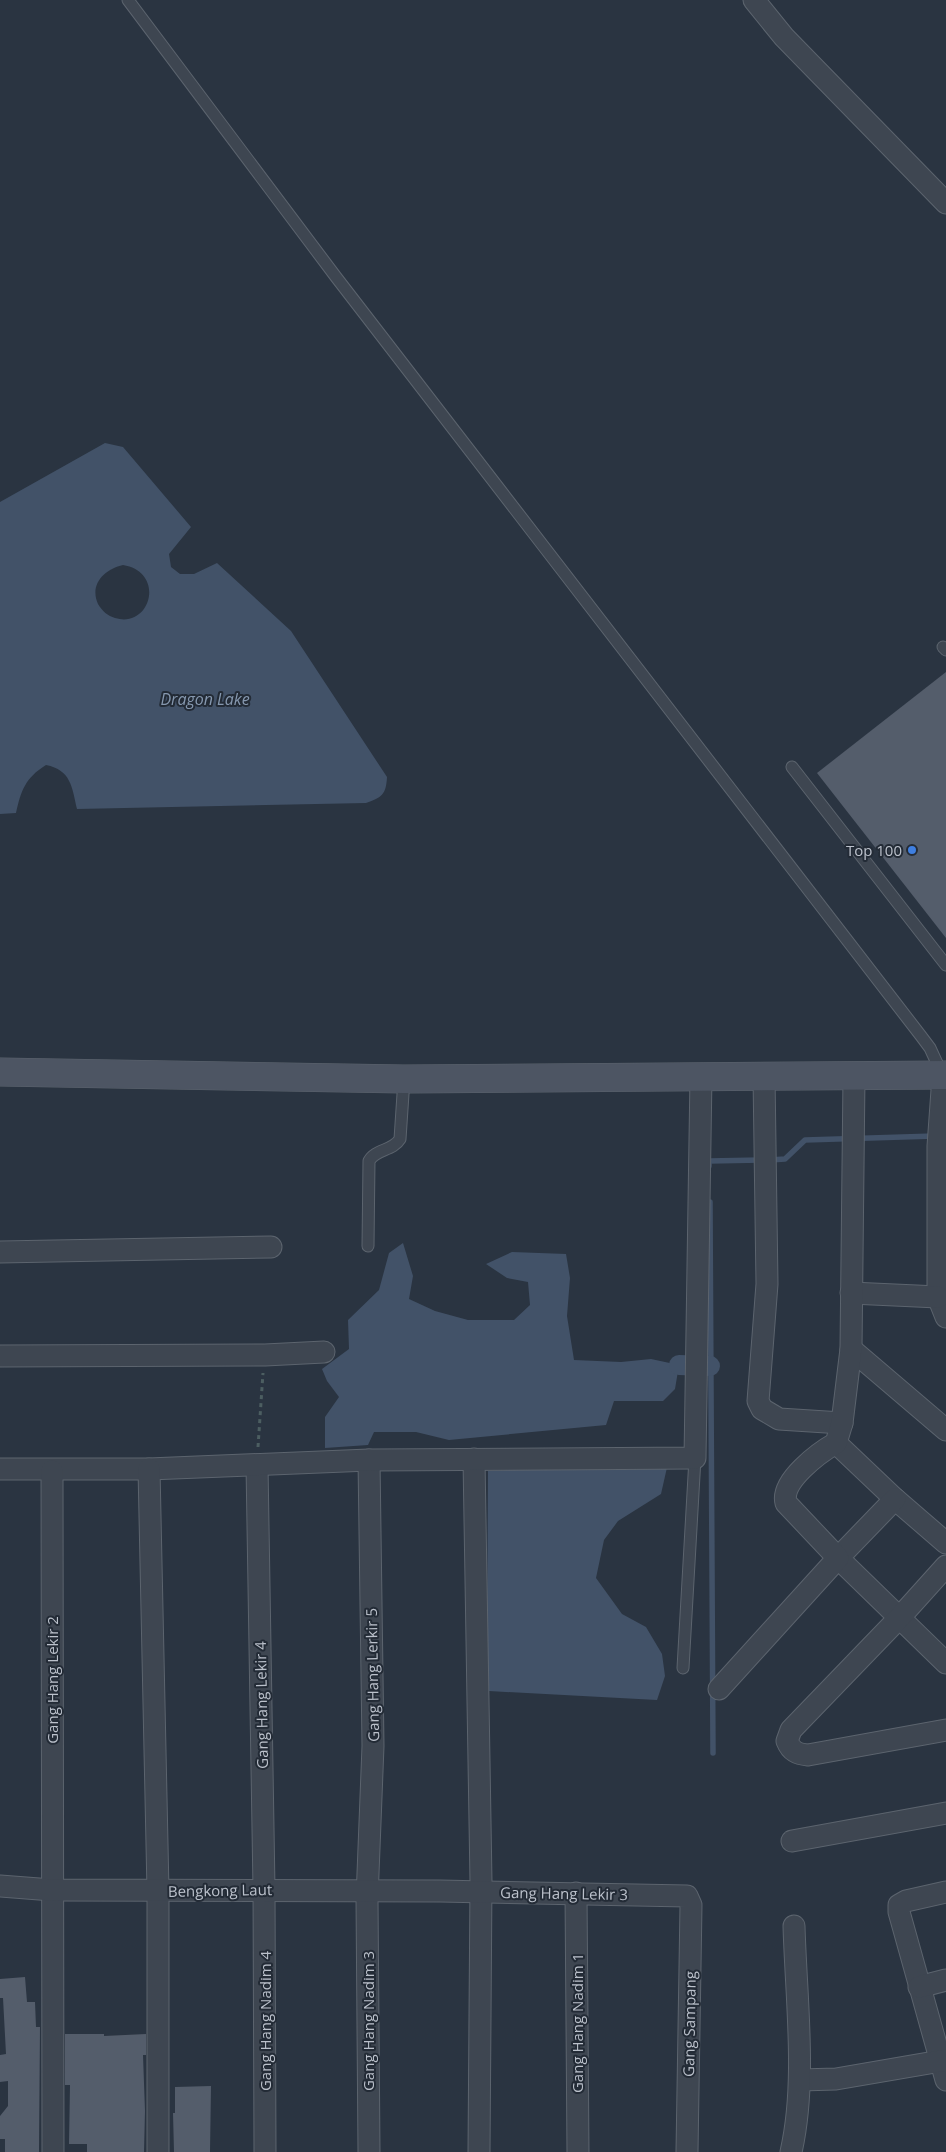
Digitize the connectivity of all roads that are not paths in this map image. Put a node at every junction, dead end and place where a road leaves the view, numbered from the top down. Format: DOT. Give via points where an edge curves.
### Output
graph roads {
  1 [pos="128,0"];
  2 [pos="754,0"];
  3 [pos="946,203"];
  4 [pos="792,767"];
  5 [pos="942,952"];
  6 [pos="946,965"];
  7 [pos="0,1072"];
  8 [pos="944,1075"];
  9 [pos="701,1076"];
  10 [pos="764,1076"];
  11 [pos="854,1076"];
  12 [pos="404,1079"];
  13 [pos="368,1246"];
  14 [pos="271,1247"];
  15 [pos="0,1252"];
  16 [pos="851,1293"];
  17 [pos="938,1297"];
  18 [pos="946,1317"];
  19 [pos="851,1349"];
  20 [pos="324,1352"];
  21 [pos="0,1356"];
  22 [pos="946,1430"];
  23 [pos="839,1433"];
  24 [pos="695,1458"];
  25 [pos="474,1459"];
  26 [pos="369,1460"];
  27 [pos="256,1465"];
  28 [pos="0,1469"];
  29 [pos="149,1469"];
  30 [pos="52,1471"];
  31 [pos="895,1499"];
  32 [pos="946,1543"];
  33 [pos="838,1558"];
  34 [pos="946,1566"];
  35 [pos="900,1616"];
  36 [pos="946,1663"];
  37 [pos="683,1668"];
  38 [pos="719,1689"];
  39 [pos="946,1730"];
  40 [pos="946,1813"];
  41 [pos="792,1841"];
  42 [pos="0,1886"];
  43 [pos="264,1889"];
  44 [pos="52,1890"];
  45 [pos="440,1890"];
  46 [pos="158,1891"];
  47 [pos="368,1891"];
  48 [pos="481,1892"];
  49 [pos="946,1892"];
  50 [pos="576,1893"];
  51 [pos="688,1896"];
  52 [pos="794,1926"];
  53 [pos="946,1980"];
  54 [pos="919,1986"];
  55 [pos="944,2067"];
  56 [pos="800,2080"];
  57 [pos="53,2152"];
  58 [pos="158,2152"];
  59 [pos="265,2152"];
  60 [pos="369,2152"];
  61 [pos="479,2152"];
  62 [pos="578,2152"];
  63 [pos="687,2152"];
  64 [pos="791,2152"];
  1 -- 8 [label="lane" via="342,285 921,1036"];
  2 -- 3 [label="street" via="784,37"];
  4 -- 5 [label="lane"];
  5 -- 6 [label="lane"];
  7 -- 12 [label="main road"];
  8 -- 11 [label="main road"];
  8 -- 17 [label="street" via="938,1146"];
  9 -- 10 [label="main road"];
  9 -- 12 [label="main road"];
  9 -- 24 [label="street"];
  10 -- 11 [label="main road"];
  10 -- 23 [label="street" via="767,1284 758,1401 762,1409 779,1419"];
  11 -- 16 [label="street"];
  12 -- 13 [label="lane" via="400,1139 369,1161"];
  14 -- 15 [label="street"];
  16 -- 17 [label="street"];
  16 -- 19 [label="street"];
  17 -- 18 [label="street"];
  19 -- 22 [label="street"];
  19 -- 23 [label="street"];
  20 -- 21 [label="street" via="265,1356"];
  23 -- 31 [label="street"];
  23 -- 33 [label="street" via="787,1487 784,1496 786,1503"];
  24 -- 25 [label="street"];
  24 -- 37 [label="lane"];
  25 -- 26 [label="street"];
  25 -- 48 [label="street"];
  26 -- 27 [label="street"];
  26 -- 47 [label="street, Gang Hang Lerkir 5" via="373,1746"];
  27 -- 29 [label="street"];
  27 -- 43 [label="street, Gang Hang Lekir 4"];
  28 -- 30 [label="street"];
  29 -- 30 [label="street"];
  29 -- 46 [label="street"];
  30 -- 44 [label="street, Gang Hang Lekir 2"];
  31 -- 32 [label="street"];
  31 -- 33 [label="street"];
  33 -- 35 [label="street"];
  33 -- 38 [label="street"];
  34 -- 35 [label="street"];
  35 -- 36 [label="street"];
  35 -- 39 [label="street" via="790,1730 787,1735 789,1746 799,1754 808,1755"];
  40 -- 41 [label="street"];
  42 -- 44 [label="street, Bengkong Laut"];
  43 -- 46 [label="street, Bengkong Laut"];
  43 -- 47 [label="street, Bengkong Laut"];
  43 -- 59 [label="street, Gang Hang Nadim 4"];
  44 -- 46 [label="street, Bengkong Laut"];
  44 -- 57 [label="street, Gang Hang Lekir 2"];
  45 -- 47 [label="street, Bengkong Laut"];
  45 -- 48 [label="street, Gang Hang Lekir 3"];
  46 -- 58 [label="street"];
  47 -- 60 [label="street, Gang Hang Nadim 3"];
  48 -- 50 [label="street, Gang Hang Lekir 3"];
  48 -- 61 [label="street"];
  49 -- 54 [label="street" via="900,1905 899,1912"];
  50 -- 51 [label="street, Gang Hang Lekir 3"];
  50 -- 62 [label="street, Gang Hang Nadim 1"];
  51 -- 63 [label="street, Gang Sampang" via="691,1904"];
  52 -- 56 [label="street"];
  53 -- 54 [label="street"];
  54 -- 55 [label="street"];
  55 -- 56 [label="street"];
  56 -- 64 [label="street"];
}
